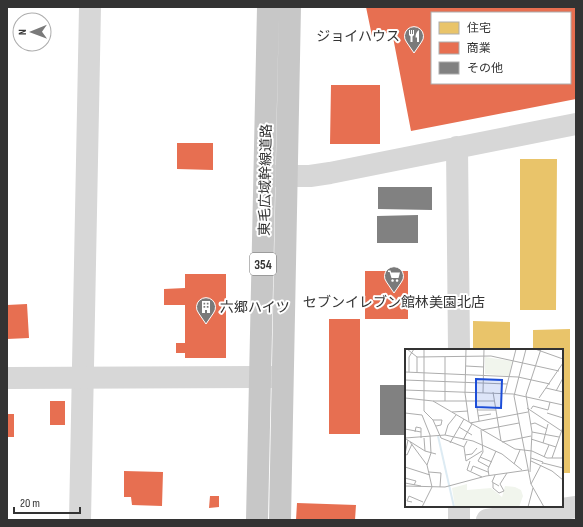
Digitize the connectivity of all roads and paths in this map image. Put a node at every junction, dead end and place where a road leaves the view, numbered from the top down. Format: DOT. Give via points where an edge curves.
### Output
graph roads {
  1 [pos="90,7"];
  2 [pos="268,7"];
  3 [pos="290,7"];
  4 [pos="576,124"];
  5 [pos="457,147"];
  6 [pos="276,176"];
  7 [pos="459,349"];
  8 [pos="282,376"];
  9 [pos="261,377"];
  10 [pos="7,378"];
  11 [pos="82,378"];
  12 [pos="459,507"];
  13 [pos="576,507"];
  14 [pos="80,520"];
  15 [pos="257,520"];
  16 [pos="280,520"];
  17 [pos="459,520"];
  18 [pos="487,520"];
  1 -- 11 [label="street"];
  2 -- 6 [label="highway, 東毛広域幹線道路 / 354"];
  3 -- 6 [label="highway, 東毛広域幹線道路 / 354"];
  4 -- 5 [label="street"];
  5 -- 6 [label="street" via="330,173"];
  5 -- 7 [label="street"];
  6 -- 8 [label="highway, 東毛広域幹線道路 / 354"];
  6 -- 9 [label="highway, 東毛広域幹線道路 / 354"];
  8 -- 9 [label="street"];
  8 -- 16 [label="highway, 東毛広域幹線道路 / 354"];
  9 -- 11 [label="street"];
  9 -- 15 [label="highway, 東毛広域幹線道路 / 354"];
  10 -- 11 [label="street"];
  11 -- 14 [label="street"];
  12 -- 17 [label="street"];
  13 -- 18 [label="street"];
}
